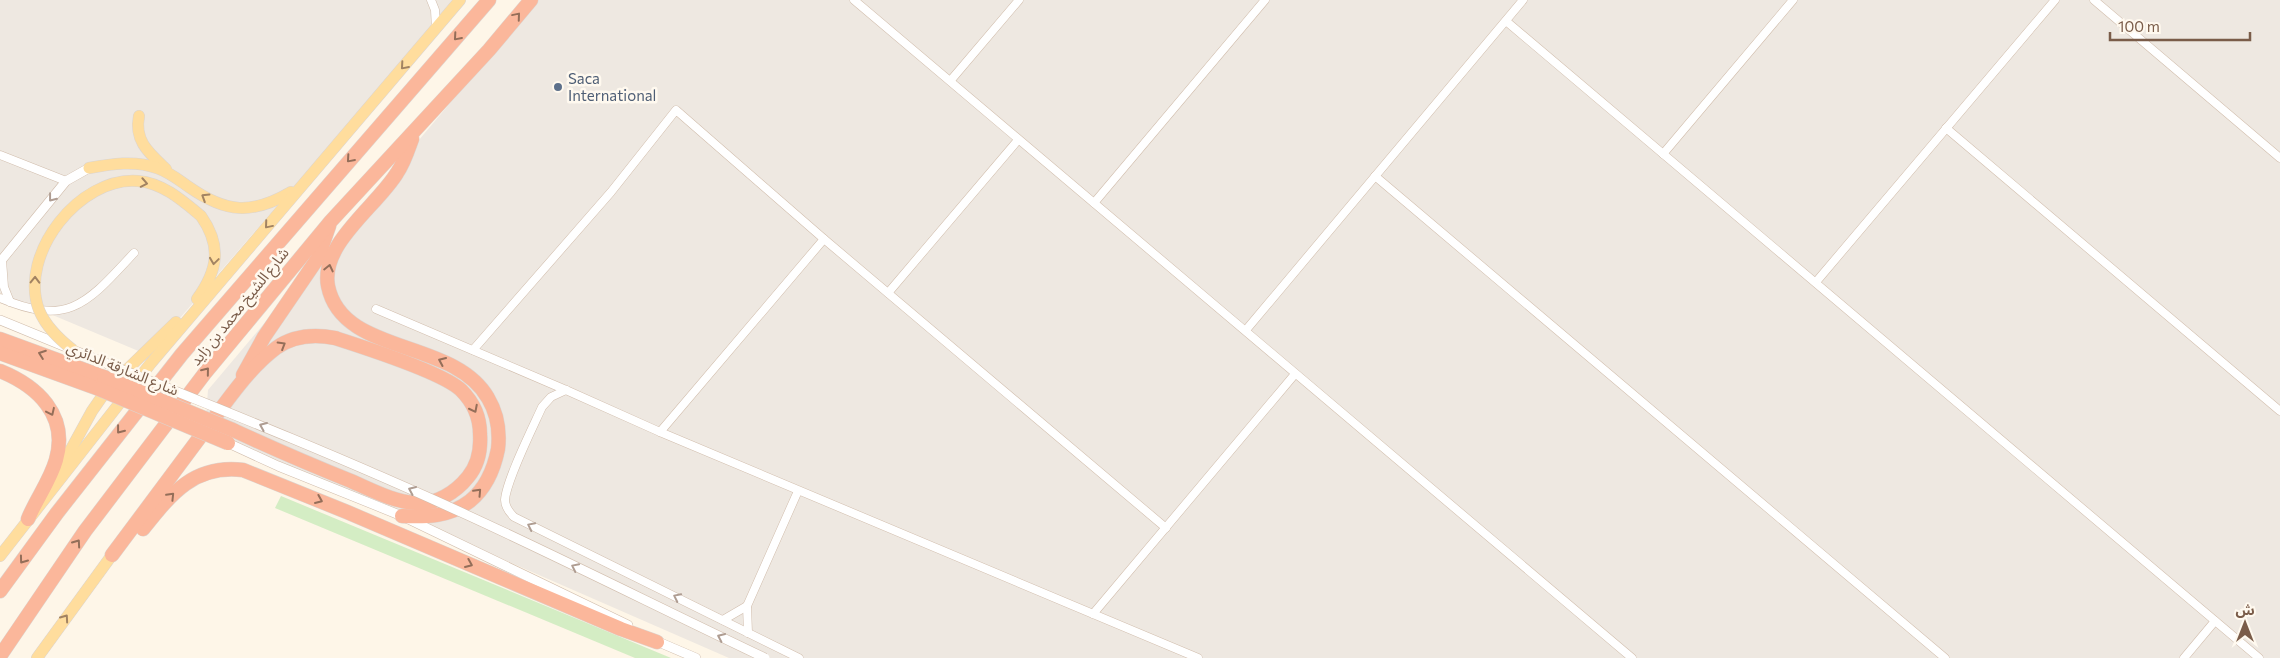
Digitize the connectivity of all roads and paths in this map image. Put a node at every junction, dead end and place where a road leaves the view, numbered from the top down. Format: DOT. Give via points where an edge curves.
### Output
graph roads {
  1 [pos="431,0"];
  2 [pos="460,0"];
  3 [pos="489,0"];
  4 [pos="531,0"];
  5 [pos="854,0"];
  6 [pos="1018,0"];
  7 [pos="1265,0"];
  8 [pos="1523,0"];
  9 [pos="1793,0"];
  10 [pos="2056,0"];
  11 [pos="2094,0"];
  12 [pos="1506,21"];
  13 [pos="436,29"];
  14 [pos="950,80"];
  15 [pos="139,116"];
  16 [pos="1946,128"];
  17 [pos="415,131"];
  18 [pos="1018,140"];
  19 [pos="1663,154"];
  20 [pos="0,155"];
  21 [pos="2280,158"];
  22 [pos="89,168"];
  23 [pos="173,175"];
  24 [pos="1375,176"];
  25 [pos="66,181"];
  26 [pos="299,187"];
  27 [pos="1094,203"];
  28 [pos="330,220"];
  29 [pos="824,239"];
  30 [pos="134,253"];
  31 [pos="1,261"];
  32 [pos="1816,282"];
  33 [pos="888,293"];
  34 [pos="0,298"];
  35 [pos="10,302"];
  36 [pos="376,309"];
  37 [pos="1,321"];
  38 [pos="1246,330"];
  39 [pos="0,339"];
  40 [pos="73,350"];
  41 [pos="473,350"];
  42 [pos="0,352"];
  43 [pos="0,370"];
  44 [pos="1295,374"];
  45 [pos="101,383"];
  46 [pos="566,390"];
  47 [pos="235,391"];
  48 [pos="2280,411"];
  49 [pos="660,432"];
  50 [pos="230,437"];
  51 [pos="798,491"];
  52 [pos="46,496"];
  53 [pos="402,516"];
  54 [pos="28,519"];
  55 [pos="1166,528"];
  56 [pos="112,554"];
  57 [pos="0,556"];
  58 [pos="0,591"];
  59 [pos="747,606"];
  60 [pos="1093,614"];
  61 [pos="723,620"];
  62 [pos="2215,621"];
  63 [pos="748,633"];
  64 [pos="657,642"];
  65 [pos="0,656"];
  66 [pos="37,658"];
  67 [pos="696,658"];
  68 [pos="765,658"];
  69 [pos="799,658"];
  70 [pos="1198,658"];
  71 [pos="1632,658"];
  72 [pos="1945,658"];
  73 [pos="2184,658"];
  74 [pos="2260,658"];
  1 -- 13 [label="street"];
  2 -- 13 [label="main road"];
  3 -- 58 [label="highway, شارع الشيخ محمد بن زايد, one-way" via="188,347 118,433"];
  17 -- 4 [label="highway, شارع الشيخ محمد بن زايد, one-way"];
  5 -- 14 [label="street"];
  6 -- 14 [label="street"];
  7 -- 27 [label="street"];
  8 -- 12 [label="street"];
  9 -- 19 [label="street"];
  10 -- 16 [label="street"];
  11 -- 21 [label="street"];
  12 -- 19 [label="street"];
  12 -- 24 [label="street"];
  13 -- 26 [label="main road, one-way"];
  14 -- 18 [label="street"];
  15 -- 23 [label="main road" via="140,143"];
  16 -- 32 [label="street"];
  16 -- 48 [label="street"];
  17 -- 28 [label="highway, شارع الشيخ محمد بن زايد"];
  53 -- 17 [label="highway, one-way" via="438,516 469,501 489,478 498,444 492,404 482,386 468,374 427,354 354,325 337,309 330,292 327,277 331,257 397,174"];
  18 -- 27 [label="street"];
  18 -- 33 [label="street"];
  19 -- 32 [label="street"];
  20 -- 25 [label="street"];
  22 -- 23 [label="main road" via="143,164"];
  22 -- 25 [label="street"];
  26 -- 23 [label="main road, one-way" via="266,205 234,209 208,200"];
  24 -- 38 [label="street"];
  24 -- 72 [label="street"];
  25 -- 31 [label="street, one-way"];
  26 -- 52 [label="main road, one-way" via="151,363"];
  27 -- 38 [label="street"];
  28 -- 47 [label="highway" via="318,258 264,337"];
  65 -- 28 [label="highway, شارع الشيخ محمد بن زايد, one-way" via="144,451"];
  29 -- 33 [label="street"];
  29 -- 41 [label="street" via="676,110 611,192"];
  29 -- 49 [label="street"];
  30 -- 35 [label="street" via="93,296 71,308 33,310"];
  31 -- 35 [label="street" via="4,287"];
  32 -- 62 [label="street"];
  33 -- 55 [label="street"];
  34 -- 35 [label="street"];
  36 -- 41 [label="street"];
  37 -- 40 [label="street"];
  38 -- 44 [label="street"];
  45 -- 39 [label="highway, شارع الشارقة الدائري, one-way"];
  40 -- 52 [label="main road, one-way, bridge" via="44,321 35,290 38,258 66,216 93,192 107,185 132,181 169,192 201,216 213,239 215,258 210,278 183,315 108,388"];
  68 -- 40 [label="street, one-way, bridge" via="410,489"];
  41 -- 46 [label="street"];
  42 -- 45 [label="highway, شارع الشارقة الدائري"];
  43 -- 54 [label="highway, one-way" via="31,386 43,398 56,426 57,458"];
  44 -- 55 [label="street"];
  44 -- 71 [label="street"];
  45 -- 50 [label="highway, شارع الشارقة الدائري, bridge"];
  46 -- 49 [label="street"];
  61 -- 46 [label="street, one-way" via="520,522 508,511 506,492 542,407 551,397"];
  47 -- 50 [label="highway, شارع الشارقة الدائري, one-way" via="266,358 290,340 320,335 335,338 422,370 459,388 478,419 481,442 475,464 462,484 443,497 428,503 416,503 389,497 284,454"];
  47 -- 56 [label="highway"];
  49 -- 51 [label="street"];
  50 -- 53 [label="street" via="278,466"];
  51 -- 59 [label="street"];
  51 -- 60 [label="street"];
  52 -- 54 [label="main road"];
  53 -- 64 [label="street"];
  54 -- 57 [label="main road"];
  55 -- 60 [label="street"];
  56 -- 64 [label="highway, one-way" via="132,542 161,507 190,480 215,470 243,470"];
  66 -- 56 [label="main road, one-way"];
  59 -- 61 [label="street"];
  59 -- 63 [label="street"];
  60 -- 70 [label="street"];
  61 -- 63 [label="street"];
  62 -- 73 [label="street"];
  62 -- 74 [label="street"];
  63 -- 69 [label="street"];
  64 -- 67 [label="street"];
}
